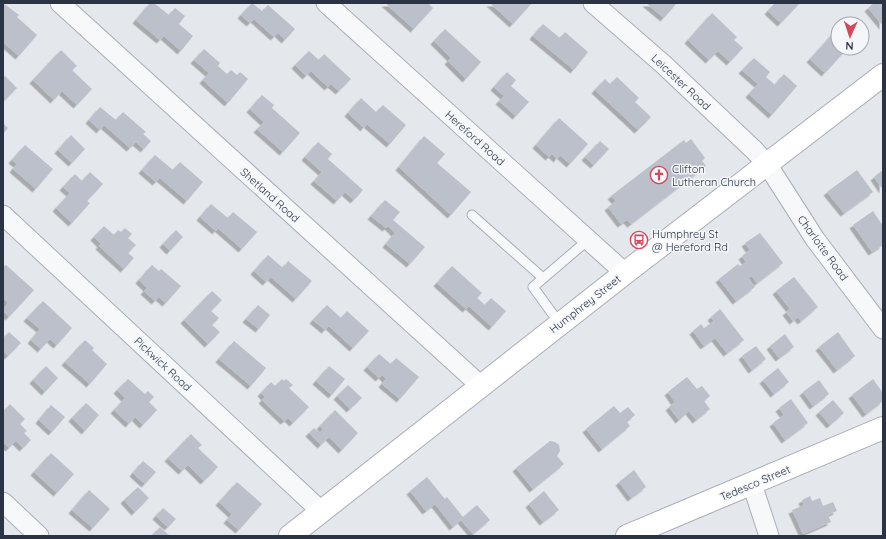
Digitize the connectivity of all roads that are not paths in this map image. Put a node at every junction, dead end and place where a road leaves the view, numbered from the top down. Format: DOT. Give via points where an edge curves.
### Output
graph roads {
  1 [pos="60,3"];
  2 [pos="326,3"];
  3 [pos="593,3"];
  4 [pos="883,75"];
  5 [pos="766,164"];
  6 [pos="3,215"];
  7 [pos="472,215"];
  8 [pos="588,240"];
  9 [pos="625,273"];
  10 [pos="543,278"];
  11 [pos="560,324"];
  12 [pos="883,329"];
  13 [pos="481,386"];
  14 [pos="883,428"];
  15 [pos="752,484"];
  16 [pos="3,502"];
  17 [pos="322,512"];
  18 [pos="39,536"];
  19 [pos="290,536"];
  20 [pos="628,536"];
  21 [pos="769,536"];
  1 -- 13 [label="street, Shetland Road"];
  2 -- 8 [label="street, Hereford Road"];
  3 -- 5 [label="street, Leicester Road" via="663,64"];
  4 -- 5 [label="main road, Humphrey Street"];
  5 -- 9 [label="main road, Humphrey Street"];
  5 -- 12 [label="street, Charlotte Road" via="815,239"];
  6 -- 17 [label="street, Pickwick Road"];
  7 -- 10 [label="lane"];
  8 -- 9 [label="street, Hereford Road"];
  8 -- 10 [label="lane"];
  9 -- 11 [label="main road, Humphrey Street"];
  10 -- 11 [label="lane" via="533,287"];
  11 -- 13 [label="main road, Humphrey Street"];
  13 -- 17 [label="main road, Humphrey Street"];
  14 -- 15 [label="main road, Tedesco Street"];
  15 -- 20 [label="main road, Tedesco Street"];
  15 -- 21 [label="street"];
  16 -- 18 [label="street"];
  17 -- 19 [label="main road, Humphrey Street"];
}
